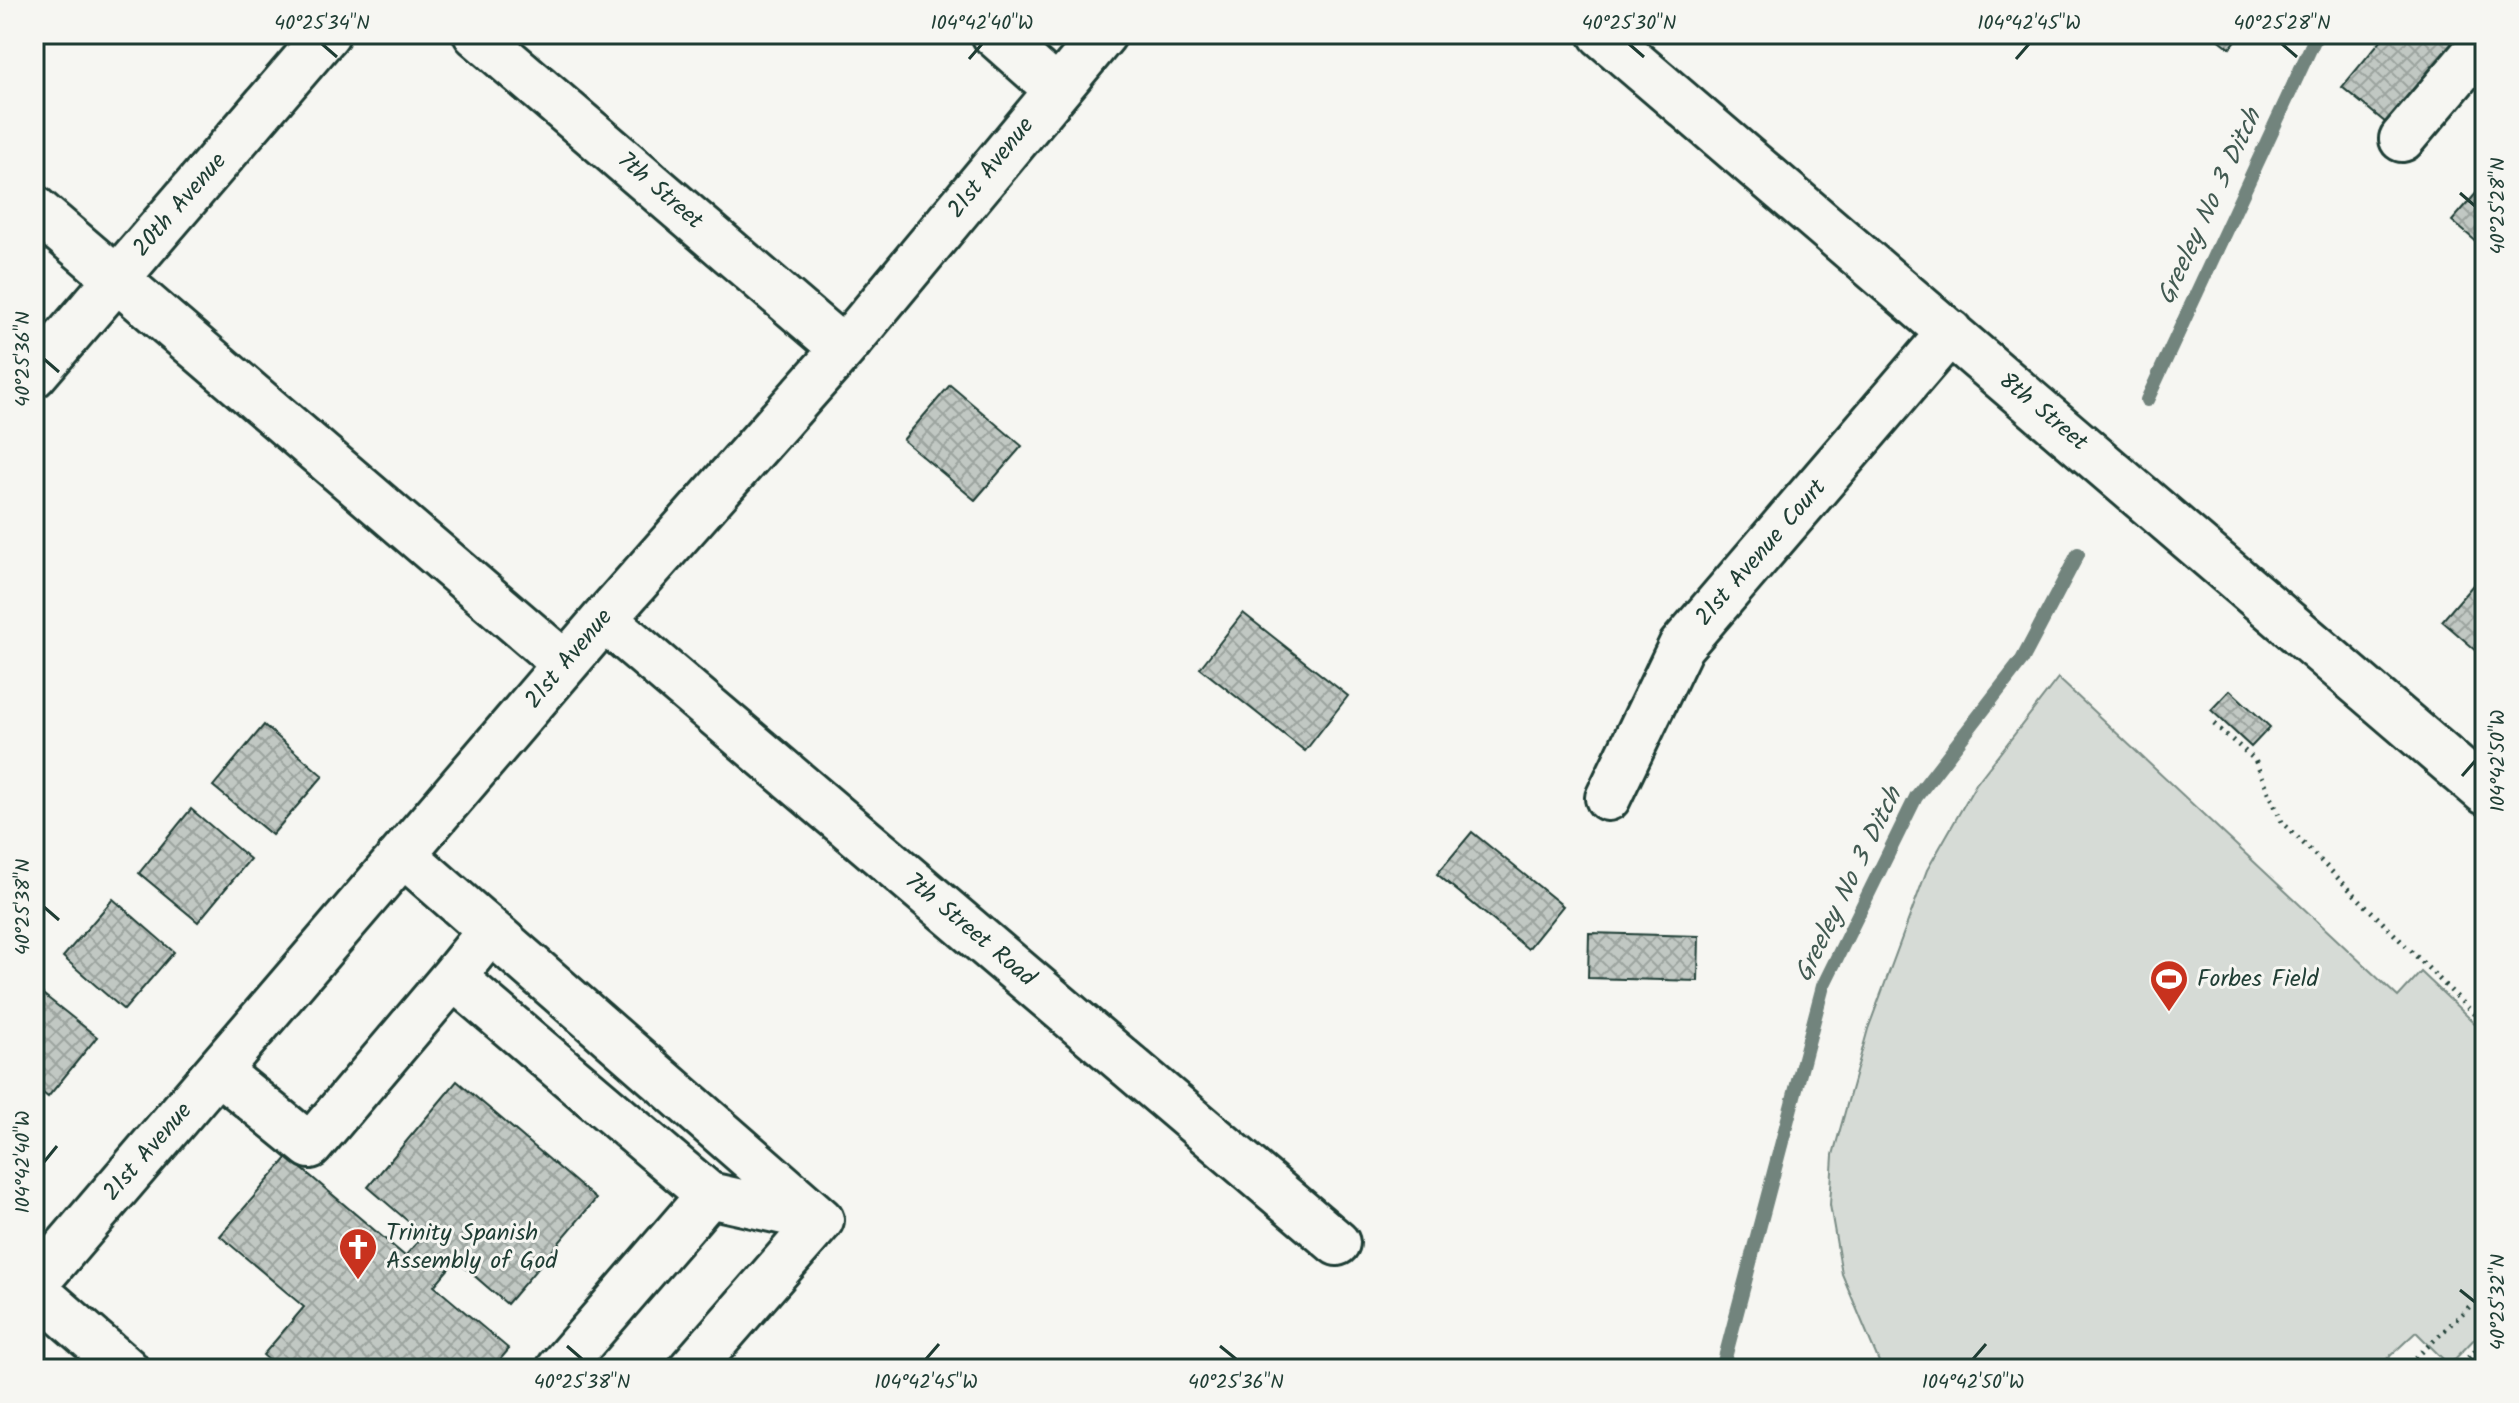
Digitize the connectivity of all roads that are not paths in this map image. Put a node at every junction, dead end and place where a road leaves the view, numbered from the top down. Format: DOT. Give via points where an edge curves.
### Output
graph roads {
  1 [pos="327,34"];
  2 [pos="476,34"];
  3 [pos="994,34"];
  4 [pos="1104,34"];
  5 [pos="1601,34"];
  6 [pos="2485,41"];
  7 [pos="1056,89"];
  8 [pos="2402,139"];
  9 [pos="34,208"];
  10 [pos="117,278"];
  11 [pos="1950,332"];
  12 [pos="843,349"];
  13 [pos="34,375"];
  14 [pos="604,619"];
  15 [pos="565,664"];
  16 [pos="2485,792"];
  17 [pos="1608,798"];
  18 [pos="404,855"];
  19 [pos="490,931"];
  20 [pos="453,977"];
  21 [pos="218,1071"];
  22 [pos="709,1195"];
  23 [pos="821,1220"];
  24 [pos="48,1239"];
  25 [pos="1337,1243"];
  26 [pos="34,1287"];
  27 [pos="126,1369"];
  28 [pos="560,1369"];
  29 [pos="691,1369"];
  1 -- 10 [label="street, 20th Avenue"];
  2 -- 12 [label="street, 7th Street"];
  3 -- 7 [label="street"];
  4 -- 7 [label="street, 21st Avenue"];
  5 -- 11 [label="street, 8th Street"];
  6 -- 8 [label="street"];
  7 -- 12 [label="street, 21st Avenue"];
  9 -- 10 [label="street"];
  10 -- 13 [label="street, 20th Avenue"];
  10 -- 15 [label="street"];
  11 -- 16 [label="street, 8th Street"];
  11 -- 17 [label="street, 21st Avenue Court" via="1681,646"];
  12 -- 14 [label="street, 21st Avenue"];
  14 -- 15 [label="street, 21st Avenue"];
  14 -- 25 [label="street, 7th Street Road"];
  15 -- 18 [label="street, 21st Avenue"];
  18 -- 19 [label="street"];
  18 -- 21 [label="street, 21st Avenue"];
  19 -- 20 [label="street"];
  19 -- 23 [label="street"];
  20 -- 21 [label="street" via="310,1146"];
  20 -- 22 [label="street"];
  21 -- 24 [label="street, 21st Avenue"];
  22 -- 23 [label="street"];
  22 -- 28 [label="street"];
  23 -- 29 [label="street"];
  24 -- 26 [label="street, 21st Avenue"];
  26 -- 27 [label="street"];
}
